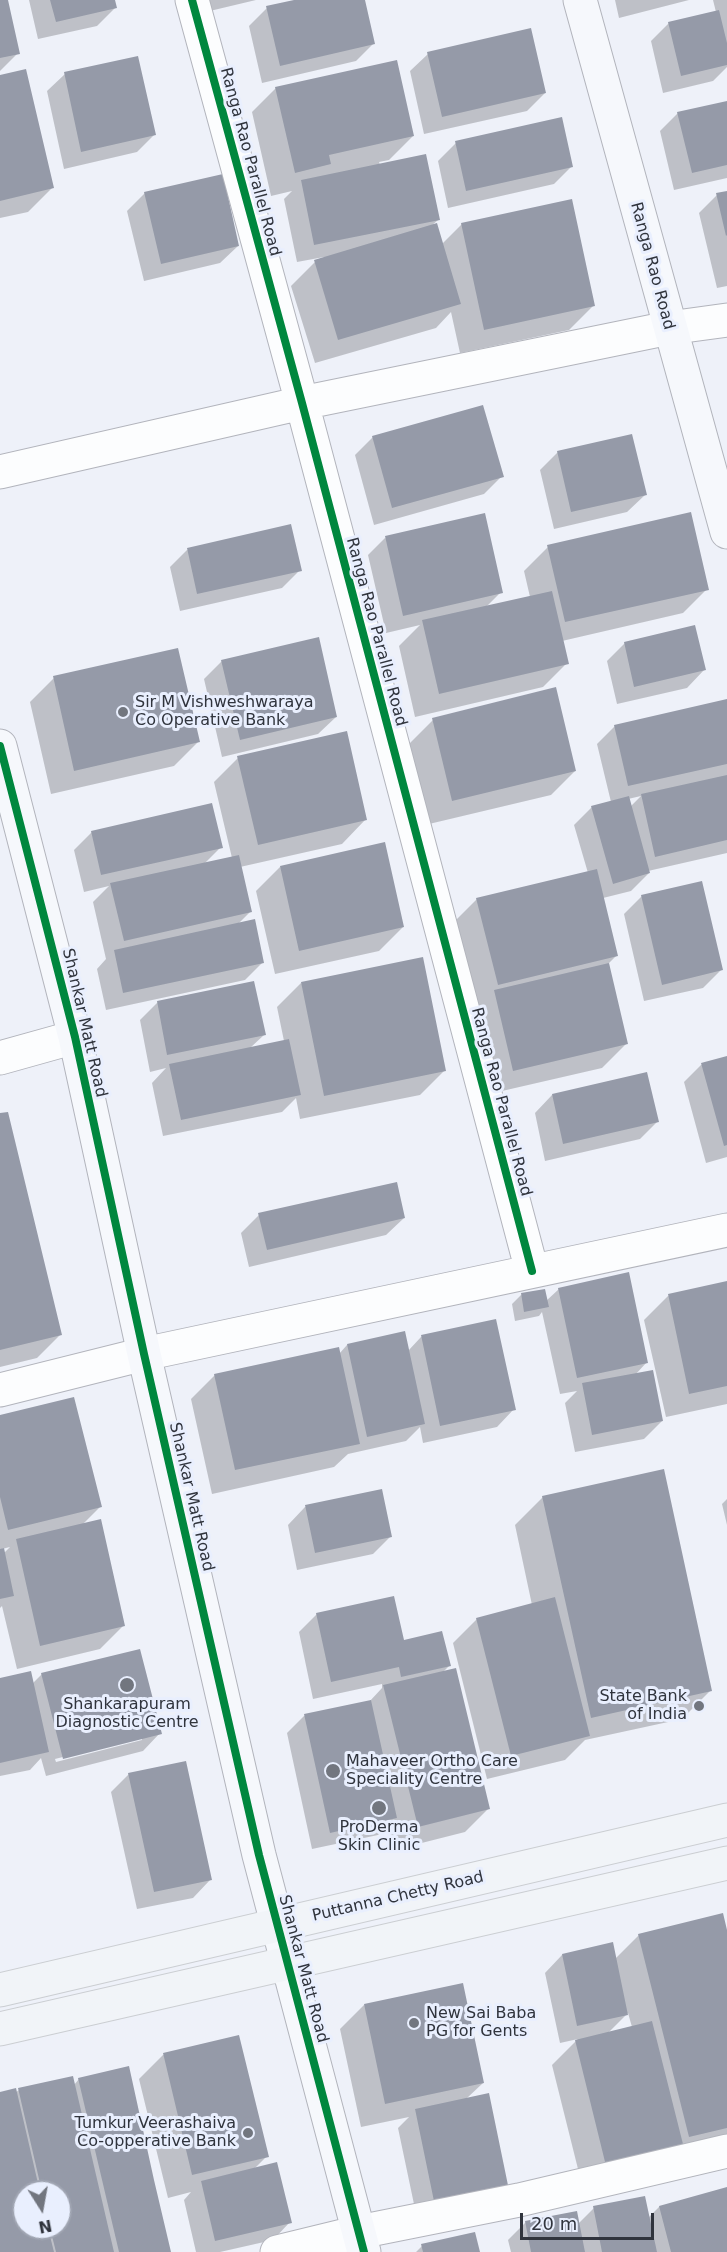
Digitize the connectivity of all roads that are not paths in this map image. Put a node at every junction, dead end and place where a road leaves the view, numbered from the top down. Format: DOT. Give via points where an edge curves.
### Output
graph roads {
  1 [pos="192,0"];
  2 [pos="580,0"];
  3 [pos="727,320"];
  4 [pos="669,328"];
  5 [pos="302,403"];
  6 [pos="0,472"];
  7 [pos="727,532"];
  8 [pos="0,746"];
  9 [pos="75,1037"];
  10 [pos="0,1058"];
  11 [pos="727,1230"];
  12 [pos="532,1271"];
  13 [pos="144,1354"];
  14 [pos="0,1390"];
  15 [pos="727,1820"];
  16 [pos="727,1863"];
  17 [pos="277,1925"];
  18 [pos="288,1964"];
  19 [pos="0,1990"];
  20 [pos="0,2029"];
  21 [pos="727,2151"];
  22 [pos="362,2242"];
  23 [pos="277,2252"];
  1 -- 5 [label="street, Ranga Rao Parallel Road"];
  2 -- 4 [label="street, Ranga Rao Road"];
  3 -- 4 [label="street"];
  4 -- 5 [label="street"];
  4 -- 7 [label="street, Ranga Rao Road"];
  5 -- 6 [label="street"];
  5 -- 12 [label="street, Ranga Rao Parallel Road"];
  8 -- 9 [label="street, Shankar Matt Road"];
  9 -- 10 [label="street"];
  9 -- 13 [label="street, Shankar Matt Road"];
  11 -- 12 [label="street"];
  12 -- 13 [label="street"];
  13 -- 14 [label="street"];
  13 -- 17 [label="street, Shankar Matt Road"];
  15 -- 17 [label="main road, Puttanna Chetty Road"];
  16 -- 18 [label="main road"];
  17 -- 18 [label="street, Shankar Matt Road"];
  17 -- 19 [label="main road, Puttanna Chetty Road"];
  18 -- 20 [label="main road"];
  18 -- 22 [label="street, Shankar Matt Road"];
  21 -- 22 [label="street"];
  22 -- 23 [label="street"];
}
